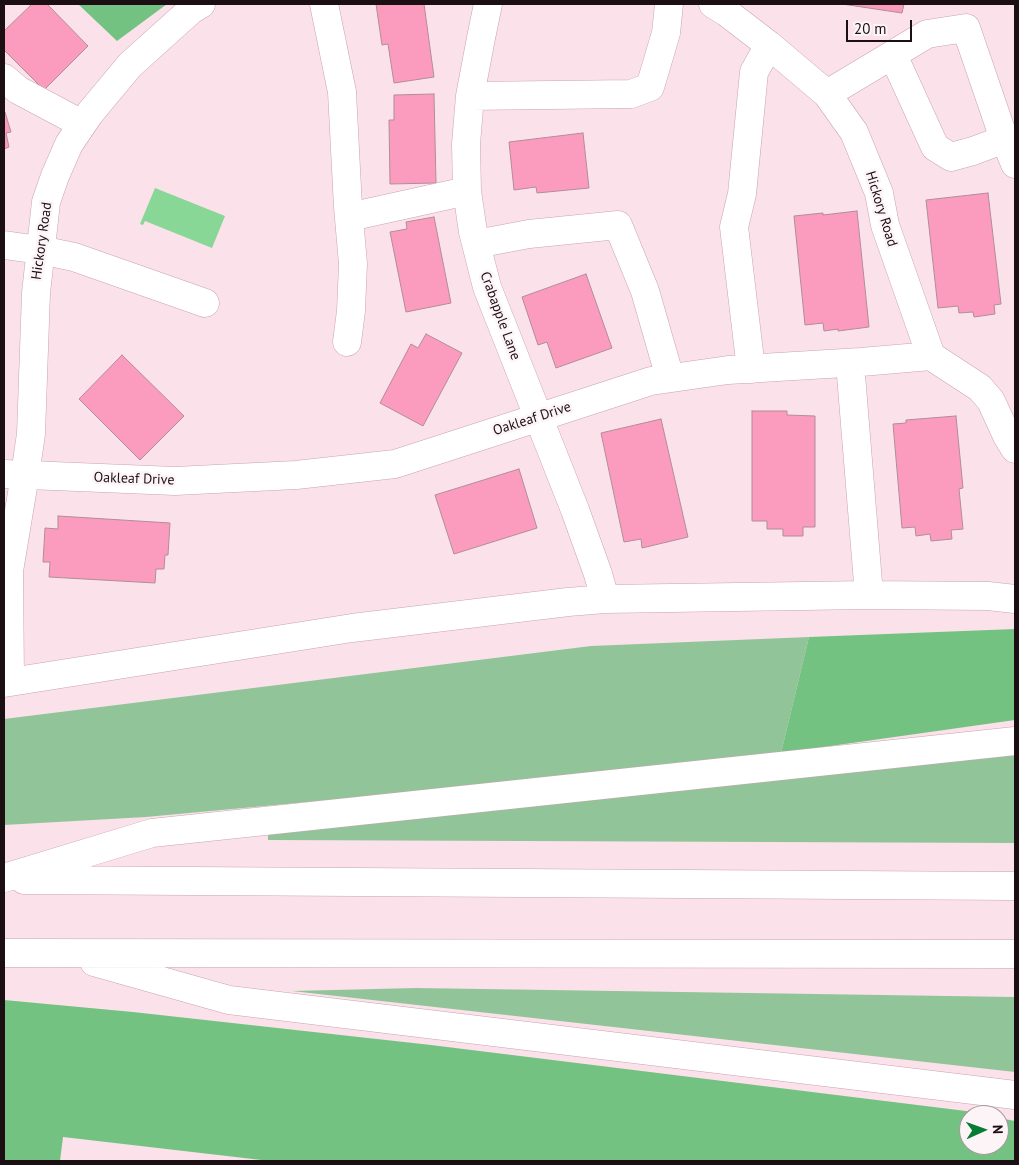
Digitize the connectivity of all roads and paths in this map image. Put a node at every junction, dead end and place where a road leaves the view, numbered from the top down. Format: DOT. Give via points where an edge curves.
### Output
graph roads {
  1 [pos="201,4"];
  2 [pos="324,4"];
  3 [pos="488,4"];
  4 [pos="669,4"];
  5 [pos="713,4"];
  6 [pos="768,45"];
  7 [pos="893,54"];
  8 [pos="4,78"];
  9 [pos="827,94"];
  10 [pos="470,96"];
  11 [pos="82,124"];
  12 [pos="1005,139"];
  13 [pos="1015,164"];
  14 [pos="468,191"];
  15 [pos="349,217"];
  16 [pos="476,244"];
  17 [pos="4,245"];
  18 [pos="40,250"];
  19 [pos="205,303"];
  20 [pos="347,342"];
  21 [pos="931,356"];
  22 [pos="850,363"];
  23 [pos="751,369"];
  24 [pos="670,378"];
  25 [pos="538,417"];
  26 [pos="1014,445"];
  27 [pos="14,475"];
  28 [pos="869,595"];
  29 [pos="1015,599"];
  30 [pos="605,600"];
  31 [pos="7,683"];
  32 [pos="1015,742"];
  33 [pos="4,879"];
  34 [pos="1011,886"];
  35 [pos="4,953"];
  36 [pos="58,953"];
  37 [pos="1015,954"];
  38 [pos="1015,1095"];
  1 -- 11 [label="main road, Hickory Road" via="130,65"];
  2 -- 15 [label="main road" via="342,92"];
  3 -- 10 [label="main road, Crabapple Lane"];
  4 -- 10 [label="main road" via="666,33 650,87 631,94"];
  5 -- 6 [label="main road, Hickory Road"];
  6 -- 9 [label="main road, Hickory Road"];
  6 -- 23 [label="main road" via="754,72 742,194 734,226"];
  7 -- 9 [label="main road"];
  7 -- 12 [label="main road" via="935,147 951,157"];
  7 -- 12 [label="main road" via="927,34 966,28"];
  8 -- 11 [label="main road" via="18,90"];
  9 -- 21 [label="main road, Hickory Road" via="854,132 879,193 885,225"];
  10 -- 14 [label="main road, Crabapple Lane" via="466,144"];
  11 -- 18 [label="main road, Hickory Road" via="69,144 46,202"];
  12 -- 13 [label="main road"];
  14 -- 15 [label="main road"];
  14 -- 16 [label="main road, Crabapple Lane"];
  15 -- 20 [label="main road" via="353,264"];
  16 -- 24 [label="main road" via="529,234 618,224 645,291"];
  16 -- 25 [label="main road, Crabapple Lane" via="487,287"];
  17 -- 18 [label="main road"];
  18 -- 19 [label="main road" via="74,257"];
  18 -- 27 [label="main road, Hickory Road" via="31,434"];
  21 -- 22 [label="main road, Oakleaf Drive"];
  21 -- 26 [label="main road" via="980,388 991,401"];
  22 -- 23 [label="main road, Oakleaf Drive"];
  22 -- 28 [label="main road"];
  23 -- 24 [label="main road, Oakleaf Drive"];
  24 -- 25 [label="main road, Oakleaf Drive" via="651,381"];
  25 -- 27 [label="main road, Oakleaf Drive" via="395,464 296,475 176,481"];
  25 -- 30 [label="main road, Crabapple Lane" via="591,552"];
  27 -- 31 [label="main road, Hickory Road"];
  28 -- 29 [label="main road"];
  28 -- 30 [label="main road"];
  30 -- 31 [label="main road" via="352,628"];
  32 -- 33 [label="main road" via="152,833"];
  33 -- 34 [label="main road"];
  35 -- 36 [label="main road"];
  36 -- 37 [label="main road"];
  36 -- 38 [label="main road" via="229,1000"];
}
